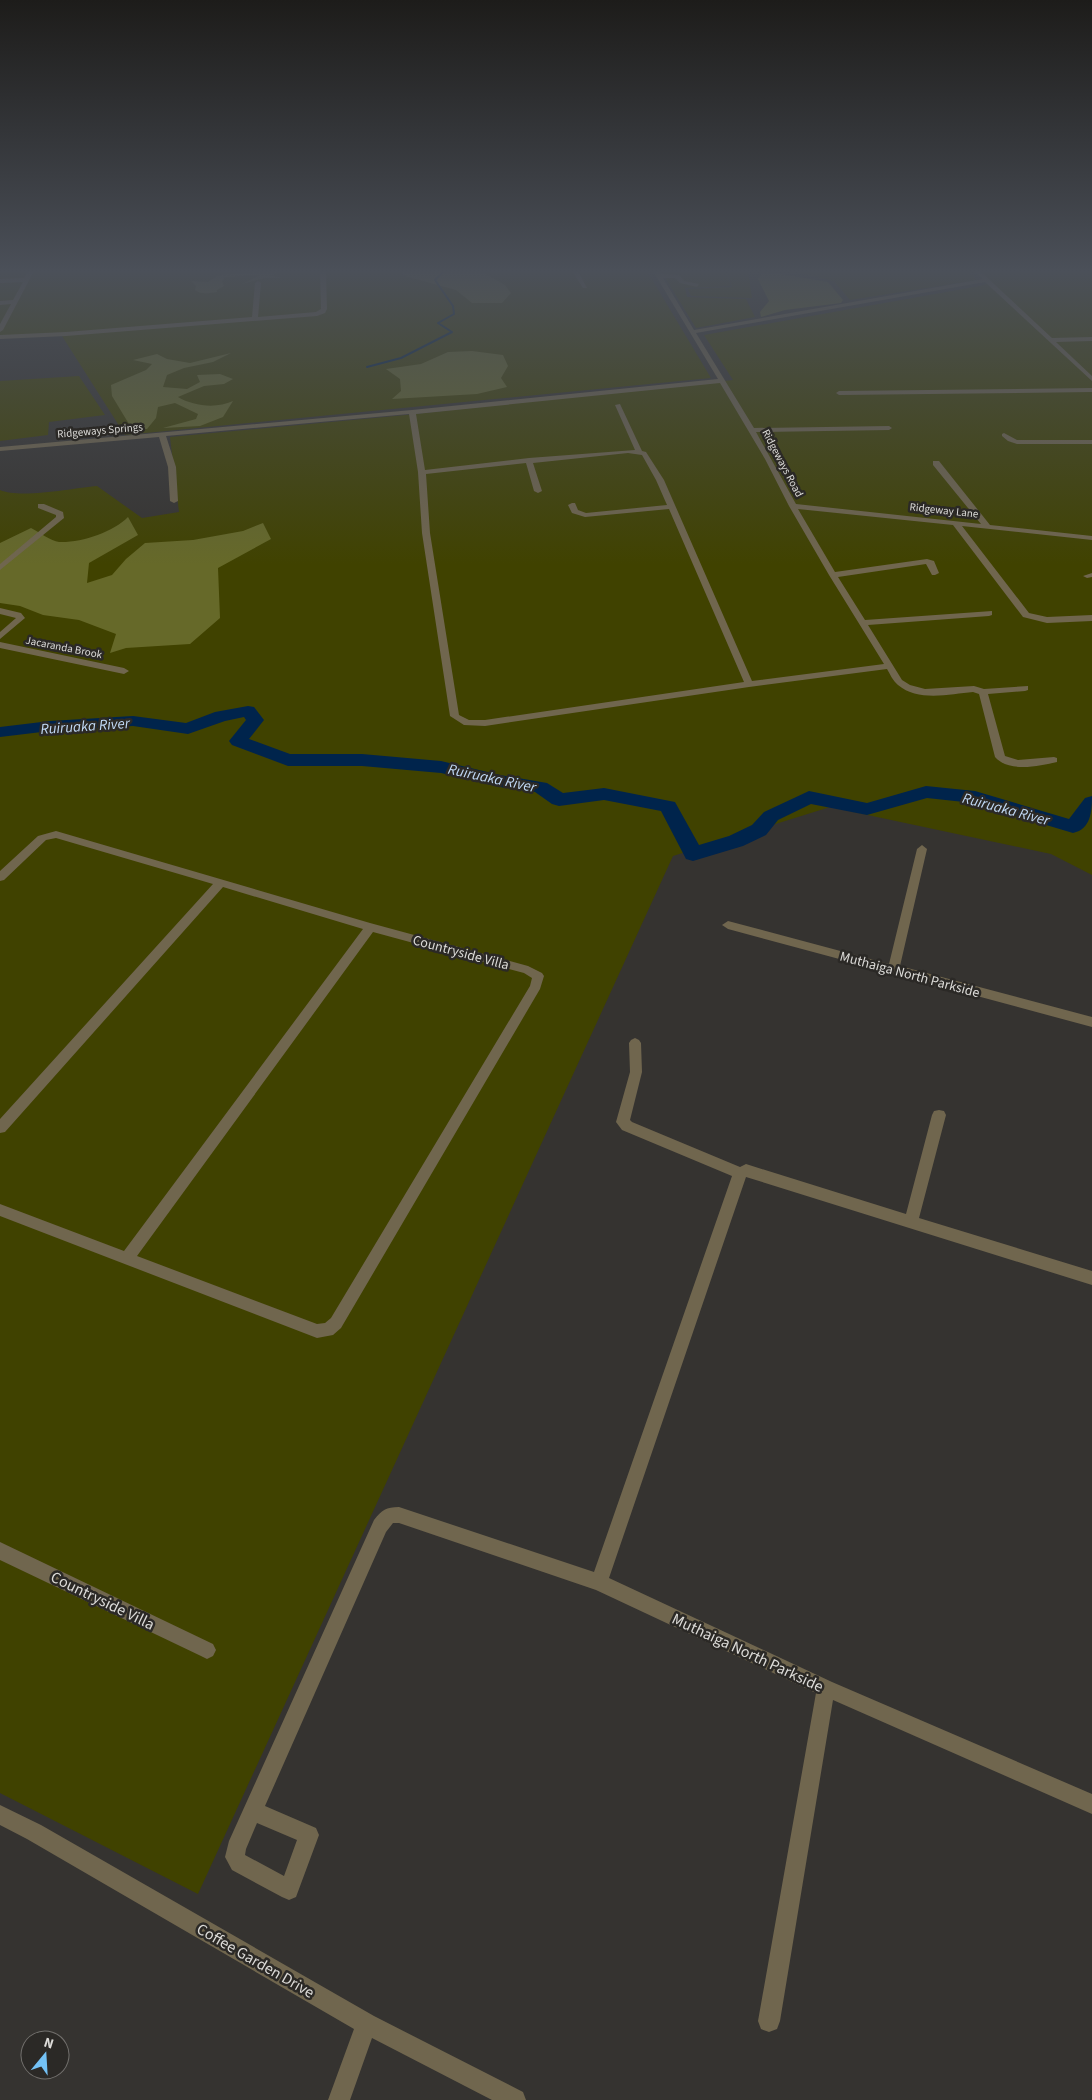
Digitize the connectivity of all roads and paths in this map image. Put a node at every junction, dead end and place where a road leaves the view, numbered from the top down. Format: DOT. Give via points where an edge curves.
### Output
graph roads {
  1 [pos="715,369"];
  2 [pos="1082,369"];
  3 [pos="1092,378"];
  4 [pos="722,381"];
  5 [pos="1092,390"];
  6 [pos="838,393"];
  7 [pos="618,405"];
  8 [pos="412,412"];
  9 [pos="889,428"];
  10 [pos="752,430"];
  11 [pos="1004,434"];
  12 [pos="162,435"];
  13 [pos="1092,442"];
  14 [pos="0,449"];
  15 [pos="640,451"];
  16 [pos="529,460"];
  17 [pos="936,463"];
  18 [pos="422,472"];
  19 [pos="538,490"];
  20 [pos="174,501"];
  21 [pos="572,505"];
  22 [pos="41,506"];
  23 [pos="793,506"];
  24 [pos="671,507"];
  25 [pos="955,523"];
  26 [pos="987,526"];
  27 [pos="1092,538"];
  28 [pos="0,568"];
  29 [pos="935,573"];
  30 [pos="833,575"];
  31 [pos="0,611"];
  32 [pos="989,613"];
  33 [pos="1092,618"];
  34 [pos="863,623"];
  35 [pos="0,636"];
  36 [pos="0,645"];
  37 [pos="890,666"];
  38 [pos="124,671"];
  39 [pos="749,684"];
  40 [pos="1025,688"];
  41 [pos="983,692"];
  42 [pos="1054,760"];
  43 [pos="922,849"];
  44 [pos="0,877"];
  45 [pos="221,882"];
  46 [pos="728,925"];
  47 [pos="370,927"];
  48 [pos="893,970"];
  49 [pos="1092,1022"];
  50 [pos="635,1043"];
  51 [pos="939,1115"];
  52 [pos="0,1128"];
  53 [pos="743,1172"];
  54 [pos="0,1210"];
  55 [pos="911,1221"];
  56 [pos="127,1258"];
  57 [pos="1092,1278"];
  58 [pos="0,1551"];
  59 [pos="599,1582"];
  60 [pos="207,1650"];
  61 [pos="826,1688"];
  62 [pos="1092,1804"];
  63 [pos="254,1811"];
  64 [pos="0,1815"];
  65 [pos="769,2021"];
  66 [pos="366,2024"];
  67 [pos="339,2100"];
  68 [pos="515,2100"];
  1 -- 4 [label="street, Ridgeways Road"];
  2 -- 3 [label="street"];
  4 -- 8 [label="street, Ridgeways Springs"];
  4 -- 10 [label="street, Ridgeways Road"];
  5 -- 6 [label="street"];
  7 -- 15 [label="street"];
  8 -- 12 [label="street, Ridgeways Springs"];
  8 -- 18 [label="street"];
  9 -- 10 [label="street"];
  10 -- 23 [label="street, Ridgeways Road"];
  11 -- 13 [label="street" via="1014,441"];
  12 -- 14 [label="street, Ridgeways Springs"];
  12 -- 20 [label="street" via="172,468"];
  15 -- 16 [label="street"];
  15 -- 24 [label="street" via="646,456"];
  16 -- 18 [label="street"];
  16 -- 19 [label="street"];
  17 -- 26 [label="street"];
  18 -- 39 [label="street" via="429,551 455,716 461,722 485,723"];
  21 -- 24 [label="street" via="575,512 585,515"];
  22 -- 28 [label="street" via="60,514 60,518"];
  23 -- 25 [label="street, Ridgeway Lane"];
  23 -- 30 [label="street, Ridgeways Road"];
  24 -- 39 [label="street"];
  25 -- 26 [label="street, Ridgeway Lane"];
  25 -- 33 [label="street" via="1026,615 1047,620"];
  26 -- 27 [label="street, Ridgeway Lane"];
  29 -- 30 [label="street" via="927,561"];
  30 -- 34 [label="street, Ridgeways Road"];
  31 -- 35 [label="street, Jacaranda Brook" via="21,618"];
  32 -- 34 [label="street"];
  34 -- 37 [label="street, Ridgeways Road"];
  36 -- 38 [label="street, Jacaranda Brook"];
  37 -- 39 [label="street"];
  37 -- 41 [label="street, Ridgeways Road" via="899,682 918,693"];
  40 -- 41 [label="street, Ridgeways Road"];
  41 -- 42 [label="street" via="1000,756 1004,760 1018,763"];
  43 -- 48 [label="street"];
  44 -- 45 [label="street, Countryside Villa" via="42,838 56,834"];
  45 -- 47 [label="street, Countryside Villa"];
  45 -- 52 [label="street"];
  46 -- 48 [label="street, Muthaiga North Parkside"];
  47 -- 56 [label="street"];
  47 -- 56 [label="street, Countryside Villa" via="528,970 538,976 538,981 336,1323 328,1330 317,1331"];
  48 -- 49 [label="street, Muthaiga North Parkside"];
  50 -- 53 [label="street" via="636,1072 623,1122"];
  51 -- 55 [label="street"];
  53 -- 55 [label="street"];
  53 -- 59 [label="street"];
  54 -- 56 [label="street"];
  55 -- 57 [label="street"];
  58 -- 60 [label="street, Countryside Villa"];
  59 -- 61 [label="street, Muthaiga North Parkside"];
  59 -- 63 [label="street, Muthaiga North Parkside" via="399,1515 389,1515 380,1526"];
  61 -- 62 [label="street, Muthaiga North Parkside"];
  61 -- 65 [label="street"];
  64 -- 66 [label="street, Coffee Garden Drive"];
  66 -- 67 [label="street"];
  66 -- 68 [label="street, Coffee Garden Drive"];
}
